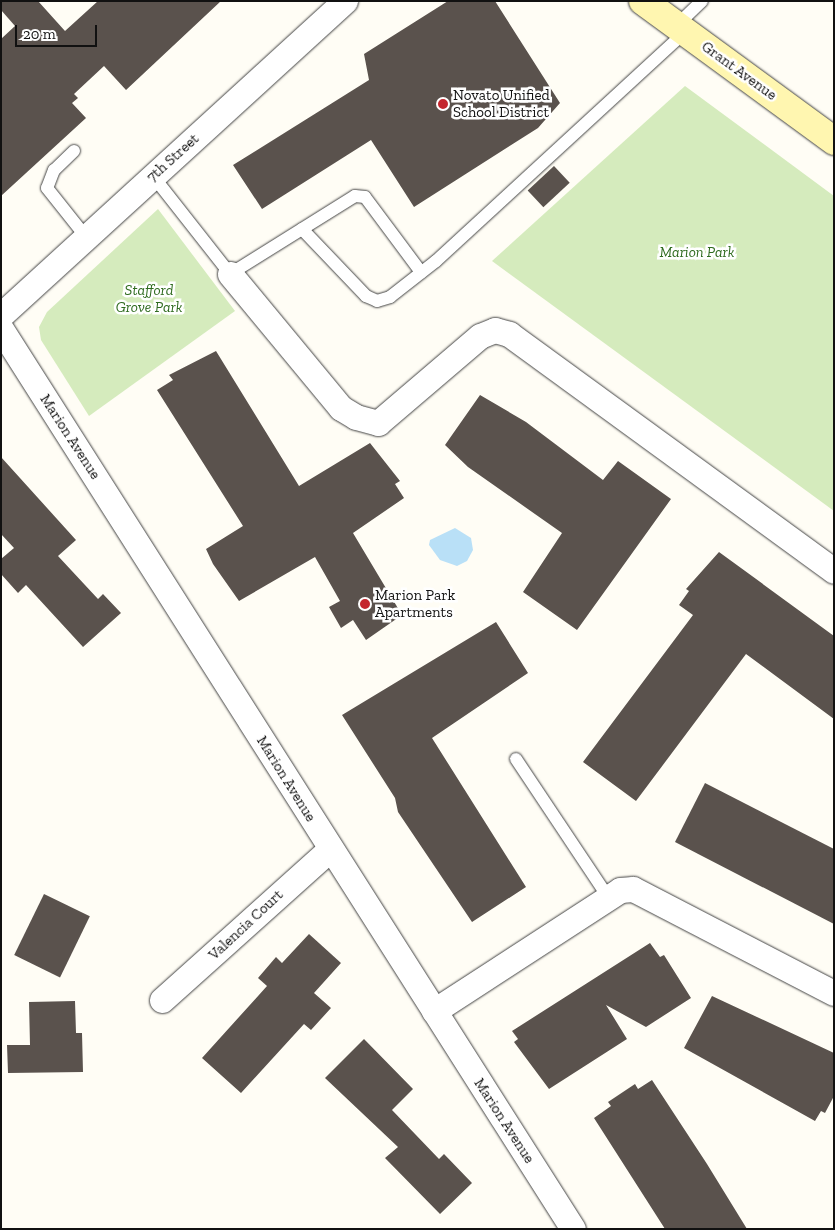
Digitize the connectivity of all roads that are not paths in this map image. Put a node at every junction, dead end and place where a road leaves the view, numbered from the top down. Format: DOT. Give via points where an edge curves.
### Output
graph roads {
  1 [pos="345,1"];
  2 [pos="643,1"];
  3 [pos="702,1"];
  4 [pos="681,29"];
  5 [pos="834,141"];
  6 [pos="74,151"];
  7 [pos="153,176"];
  8 [pos="302,229"];
  9 [pos="86,237"];
  10 [pos="421,272"];
  11 [pos="230,274"];
  12 [pos="1,315"];
  13 [pos="1,329"];
  14 [pos="834,571"];
  15 [pos="516,759"];
  16 [pos="330,849"];
  17 [pos="608,897"];
  18 [pos="834,993"];
  19 [pos="162,1000"];
  20 [pos="434,1012"];
  21 [pos="573,1229"];
  1 -- 7 [label="street, 7th Street"];
  2 -- 4 [label="street, Grant Avenue"];
  3 -- 4 [label="lane"];
  4 -- 5 [label="street, Grant Avenue"];
  4 -- 10 [label="lane"];
  6 -- 9 [label="lane" via="54,170 47,188"];
  7 -- 9 [label="street, 7th Street"];
  7 -- 11 [label="lane"];
  8 -- 10 [label="lane" via="366,296 378,301"];
  8 -- 10 [label="lane" via="354,196 365,197"];
  8 -- 11 [label="lane"];
  9 -- 12 [label="street, 7th Street"];
  11 -- 14 [label="street" via="341,408 356,417 378,423 480,336 495,330 509,334"];
  13 -- 16 [label="street, Marion Avenue"];
  15 -- 17 [label="lane"];
  16 -- 19 [label="street, Valencia Court"];
  16 -- 20 [label="street, Marion Avenue"];
  17 -- 18 [label="street" via="620,890 633,889"];
  17 -- 20 [label="street"];
  20 -- 21 [label="street, Marion Avenue"];
}
